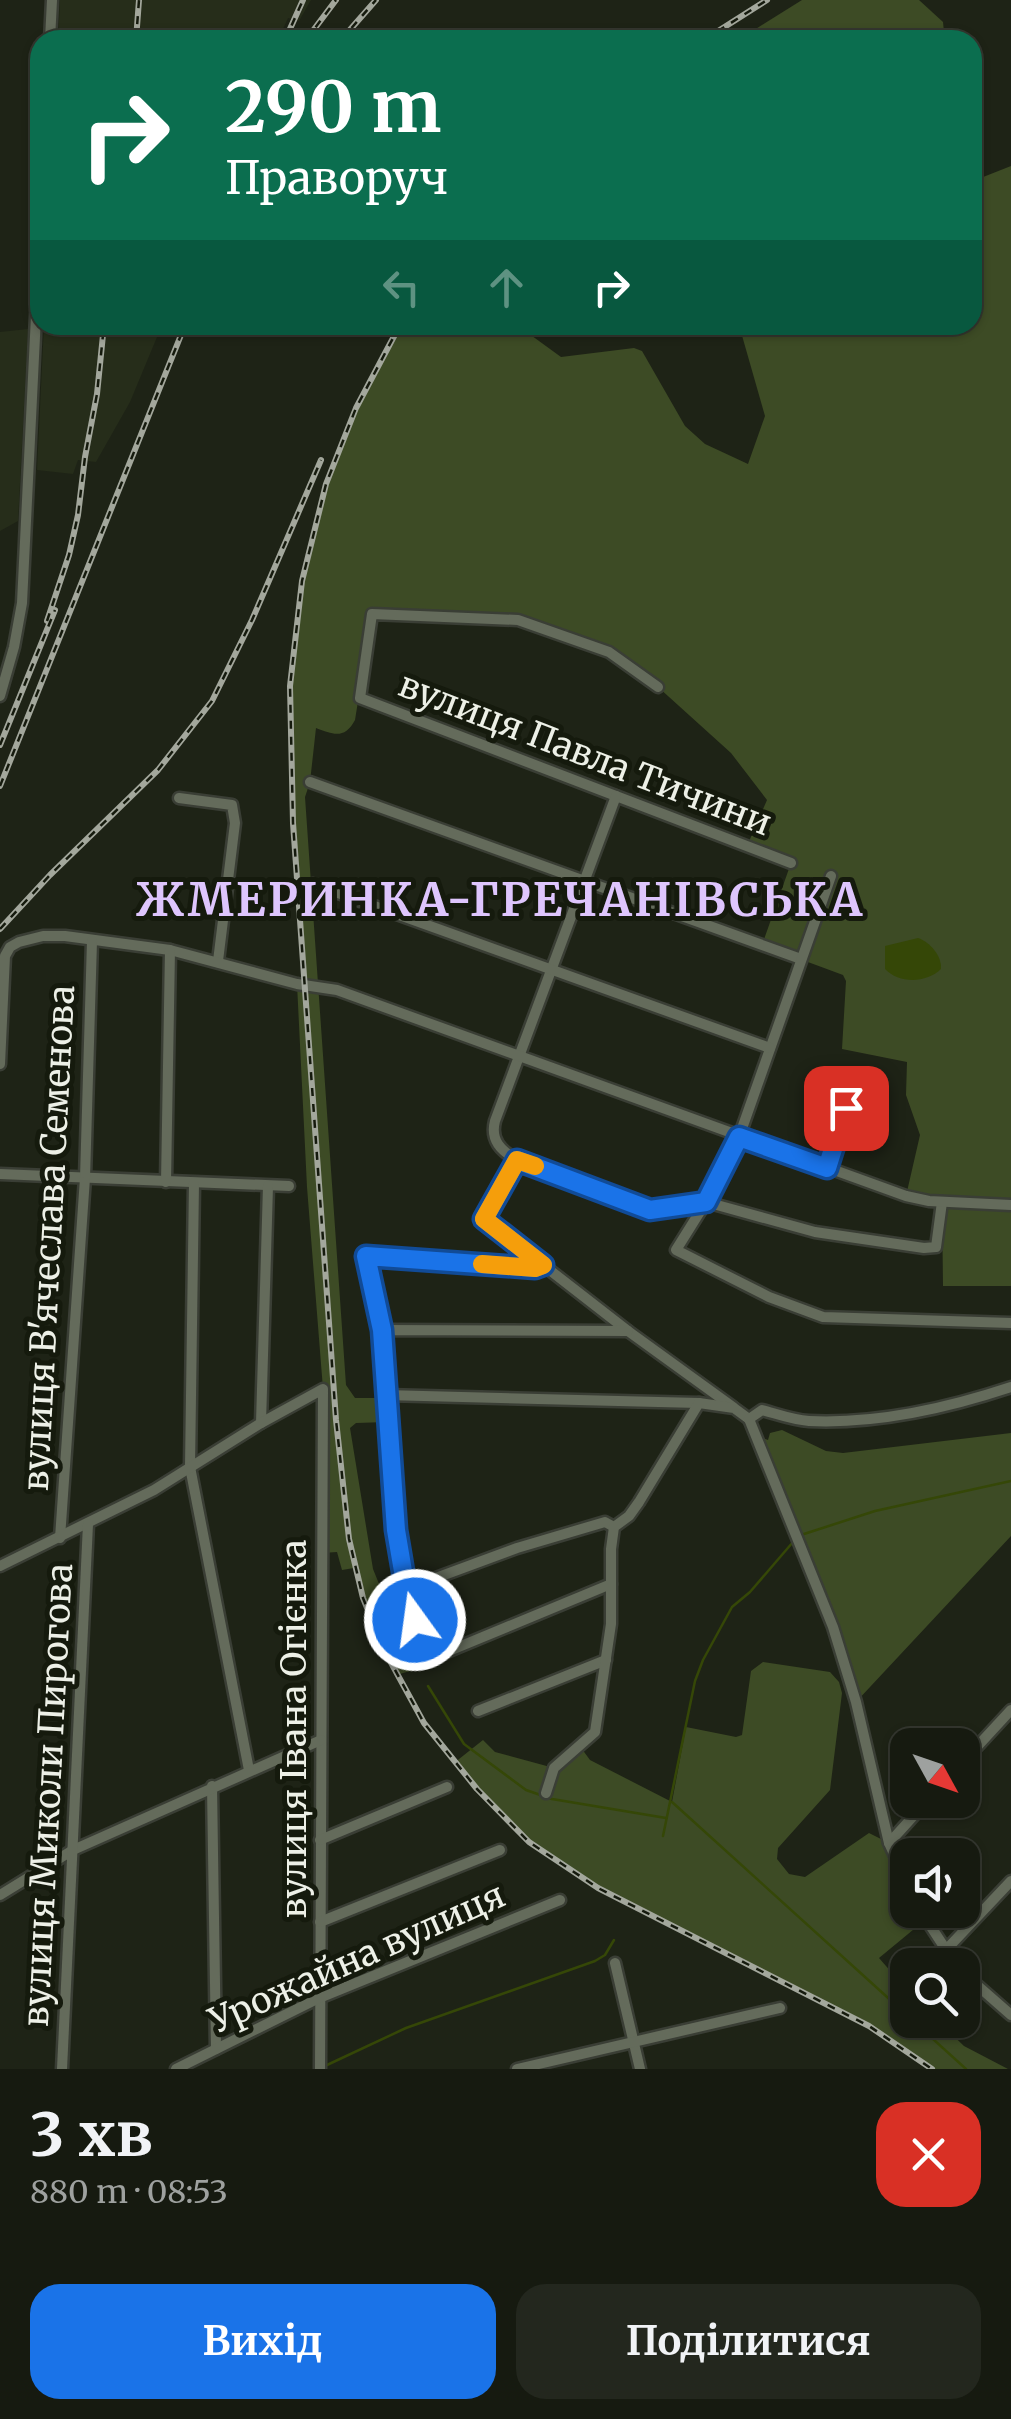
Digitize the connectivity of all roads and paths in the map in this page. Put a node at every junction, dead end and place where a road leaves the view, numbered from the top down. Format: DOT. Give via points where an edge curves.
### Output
graph roads {
  1 [pos="52,0"];
  2 [pos="50,30"];
  3 [pos="35,335"];
  4 [pos="658,686"];
  5 [pos="0,696"];
  6 [pos="310,782"];
  7 [pos="616,796"];
  8 [pos="179,798"];
  9 [pos="791,862"];
  10 [pos="831,876"];
  11 [pos="585,880"];
  12 [pos="313,884"];
  13 [pos="92,941"];
  14 [pos="170,950"];
  15 [pos="801,959"];
  16 [pos="218,961"];
  17 [pos="551,970"];
  18 [pos="770,1048"];
  19 [pos="520,1056"];
  20 [pos="0,1064"];
  21 [pos="856,1078"];
  22 [pos="739,1137"];
  23 [pos="517,1160"];
  24 [pos="827,1168"];
  25 [pos="0,1174"];
  26 [pos="85,1178"];
  27 [pos="166,1182"];
  28 [pos="194,1183"];
  29 [pos="268,1186"];
  30 [pos="289,1186"];
  31 [pos="706,1202"];
  32 [pos="942,1202"];
  33 [pos="1011,1205"];
  34 [pos="543,1265"];
  35 [pos="1011,1323"];
  36 [pos="382,1330"];
  37 [pos="628,1332"];
  38 [pos="1011,1388"];
  39 [pos="385,1396"];
  40 [pos="699,1404"];
  41 [pos="734,1408"];
  42 [pos="749,1420"];
  43 [pos="262,1423"];
  44 [pos="190,1468"];
  45 [pos="88,1524"];
  46 [pos="614,1527"];
  47 [pos="60,1538"];
  48 [pos="0,1566"];
  49 [pos="611,1584"];
  50 [pos="406,1589"];
  51 [pos="606,1660"];
  52 [pos="1011,1710"];
  53 [pos="478,1711"];
  54 [pos="321,1740"];
  55 [pos="980,1744"];
  56 [pos="248,1770"];
  57 [pos="212,1786"];
  58 [pos="447,1788"];
  59 [pos="546,1793"];
  60 [pos="912,1818"];
  61 [pos="320,1840"];
  62 [pos="889,1843"];
  63 [pos="73,1850"];
  64 [pos="500,1850"];
  65 [pos="1011,1881"];
  66 [pos="0,1894"];
  67 [pos="560,1900"];
  68 [pos="320,1922"];
  69 [pos="948,1948"];
  70 [pos="615,1963"];
  71 [pos="980,1988"];
  72 [pos="319,1998"];
  73 [pos="780,2008"];
  74 [pos="1011,2015"];
  75 [pos="634,2044"];
  76 [pos="216,2049"];
  77 [pos="62,2069"];
  78 [pos="176,2069"];
  79 [pos="320,2069"];
  80 [pos="517,2069"];
  81 [pos="640,2069"];
  1 -- 2 [label="street"];
  3 -- 5 [label="street" via="22,604"];
  4 -- 7 [label="street, вулиця Павла Тичини" via="609,652 518,620 372,614 360,698"];
  6 -- 11 [label="street"];
  7 -- 9 [label="street, вулиця Павла Тичини"];
  7 -- 11 [label="street"];
  8 -- 16 [label="street" via="232,805"];
  10 -- 15 [label="street"];
  11 -- 15 [label="street"];
  11 -- 17 [label="street"];
  12 -- 17 [label="street"];
  13 -- 14 [label="street"];
  13 -- 20 [label="street" via="44,936 10,947"];
  13 -- 26 [label="street, вулиця В'ячеслава Семенова"];
  14 -- 16 [label="street"];
  14 -- 27 [label="street"];
  15 -- 18 [label="street"];
  16 -- 19 [label="street" via="337,990"];
  17 -- 18 [label="street"];
  17 -- 19 [label="street"];
  18 -- 22 [label="street"];
  19 -- 22 [label="street"];
  19 -- 23 [label="street" via="492,1131 500,1148"];
  21 -- 24 [label="street"];
  22 -- 24 [label="street"];
  22 -- 31 [label="street"];
  23 -- 31 [label="street" via="650,1210"];
  23 -- 34 [label="street" via="484,1219"];
  24 -- 32 [label="street"];
  25 -- 26 [label="street"];
  26 -- 27 [label="street"];
  26 -- 47 [label="street, вулиця В'ячеслава Семенова"];
  27 -- 28 [label="street"];
  28 -- 29 [label="street"];
  28 -- 44 [label="street"];
  29 -- 30 [label="street"];
  29 -- 43 [label="street"];
  31 -- 32 [label="street" via="815,1232 924,1248 936,1246"];
  31 -- 35 [label="street" via="676,1250 770,1296 823,1316"];
  32 -- 33 [label="street"];
  34 -- 36 [label="street" via="366,1256"];
  34 -- 37 [label="street"];
  36 -- 37 [label="street"];
  36 -- 39 [label="street"];
  37 -- 41 [label="street"];
  38 -- 42 [label="street" via="854,1420 804,1421 762,1410"];
  39 -- 40 [label="street"];
  39 -- 50 [label="street"];
  40 -- 41 [label="street"];
  40 -- 46 [label="street" via="639,1502"];
  41 -- 42 [label="street"];
  42 -- 62 [label="street" via="833,1626"];
  43 -- 44 [label="street"];
  43 -- 54 [label="street, вулиця Івана Огієнка" via="324,1390"];
  44 -- 45 [label="street"];
  44 -- 56 [label="street"];
  45 -- 47 [label="street"];
  45 -- 63 [label="street, вулиця Миколи Пирогова"];
  46 -- 49 [label="street"];
  46 -- 50 [label="street" via="605,1522 517,1548"];
  47 -- 48 [label="street"];
  49 -- 50 [label="street" via="432,1658"];
  49 -- 51 [label="street"];
  51 -- 53 [label="street"];
  51 -- 59 [label="street" via="595,1732 554,1768"];
  52 -- 55 [label="street"];
  54 -- 56 [label="street"];
  54 -- 61 [label="street, вулиця Івана Огієнка"];
  56 -- 57 [label="street"];
  57 -- 63 [label="street"];
  57 -- 76 [label="street"];
  58 -- 61 [label="street"];
  60 -- 62 [label="street"];
  61 -- 68 [label="street, вулиця Івана Огієнка"];
  63 -- 66 [label="street"];
  63 -- 77 [label="street, вулиця Миколи Пирогова"];
  64 -- 68 [label="street"];
  65 -- 69 [label="street"];
  67 -- 72 [label="street, Урожайна вулиця"];
  68 -- 72 [label="street, вулиця Івана Огієнка"];
  70 -- 75 [label="street"];
  71 -- 74 [label="street"];
  72 -- 76 [label="street, Урожайна вулиця"];
  72 -- 79 [label="street, вулиця Івана Огієнка"];
  73 -- 75 [label="street"];
  75 -- 80 [label="street"];
  75 -- 81 [label="street"];
  76 -- 78 [label="street, Урожайна вулиця"];
}
